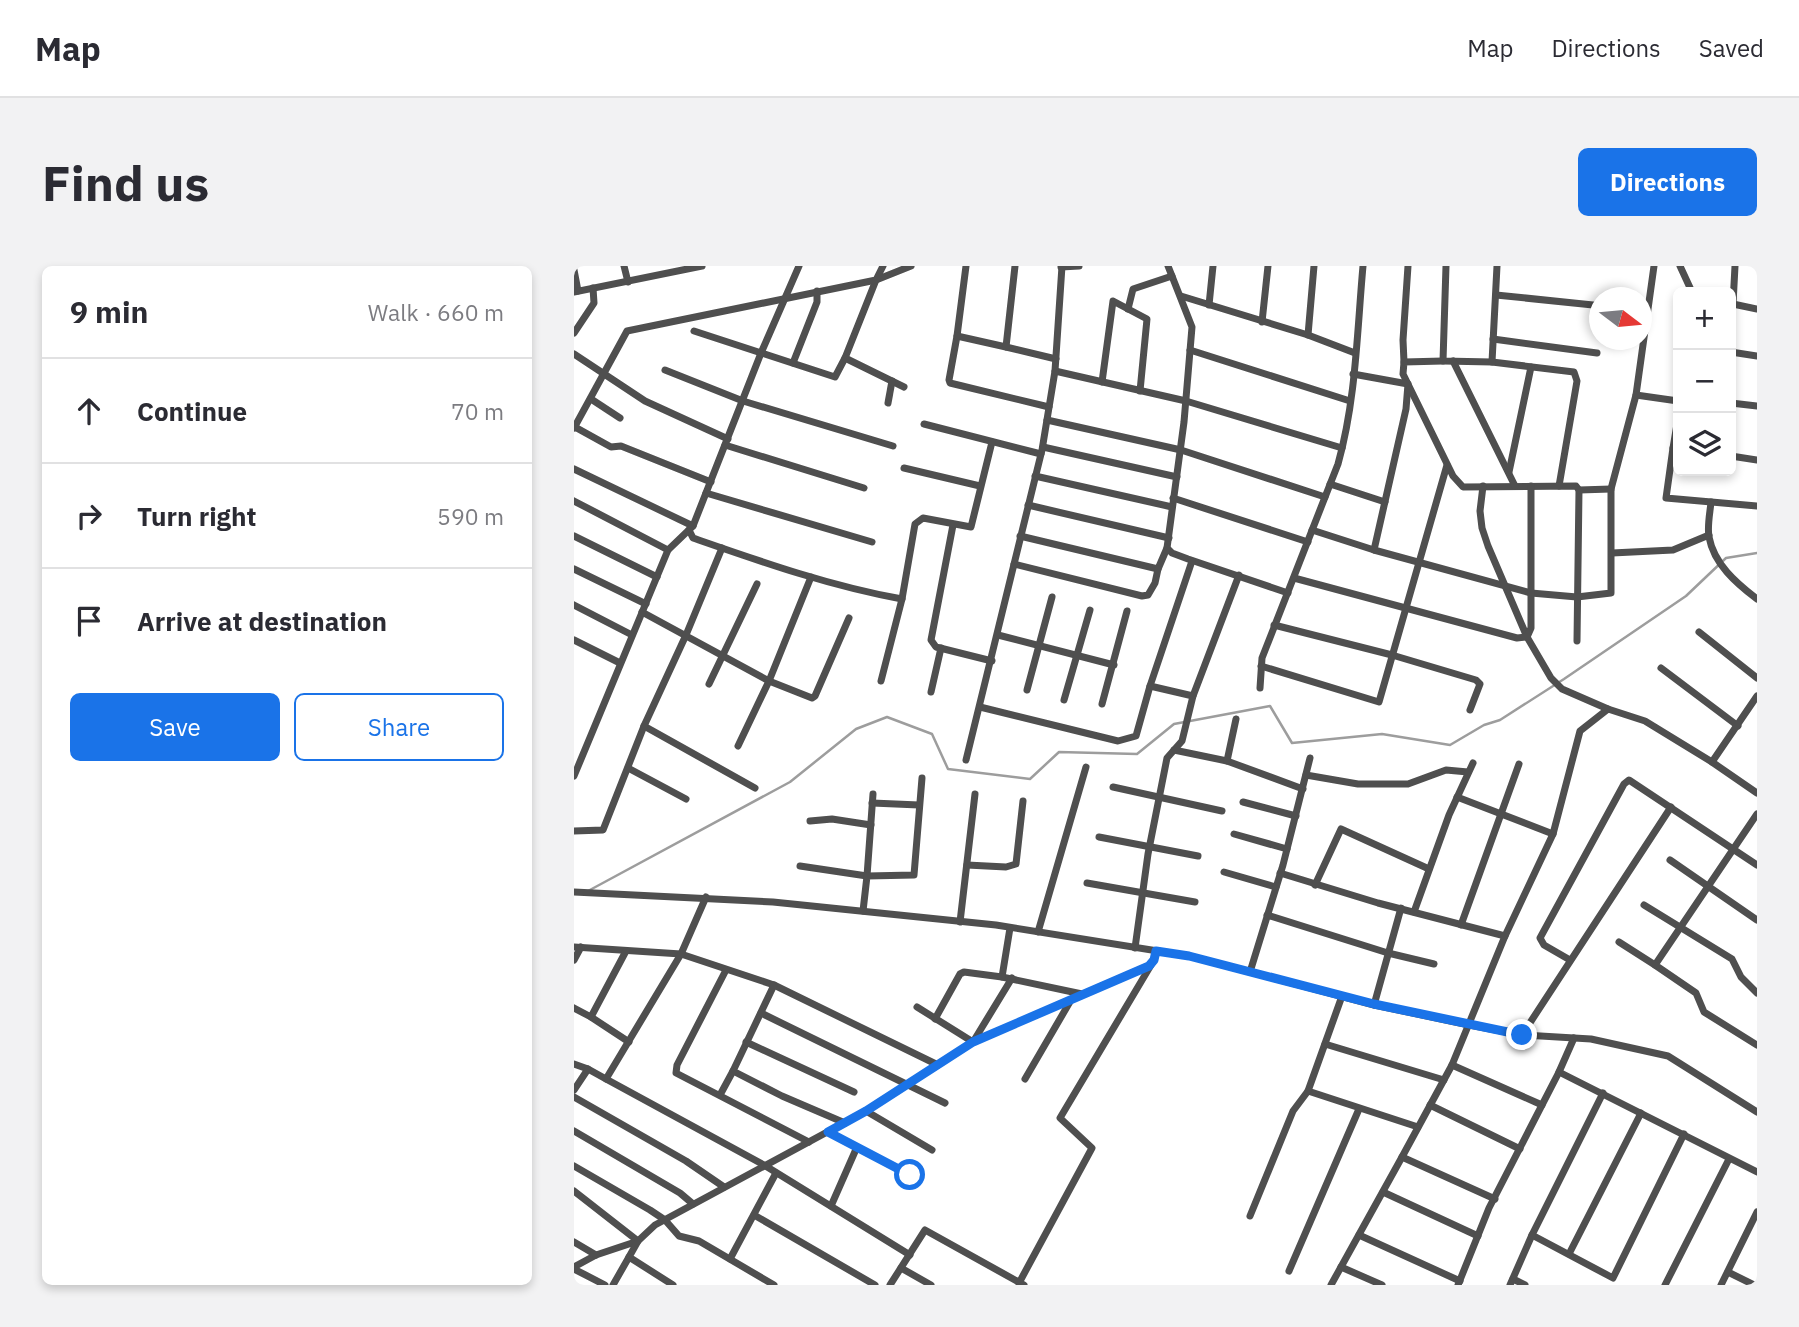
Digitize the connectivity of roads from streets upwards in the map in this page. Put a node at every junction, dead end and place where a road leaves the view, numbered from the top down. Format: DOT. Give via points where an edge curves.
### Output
graph roads {
  1 [pos="624,266"];
  2 [pos="702,266"];
  3 [pos="799,266"];
  4 [pos="883,266"];
  5 [pos="911,266"];
  6 [pos="966,266"];
  7 [pos="1015,266"];
  8 [pos="1061,266"];
  9 [pos="1079,266"];
  10 [pos="1168,266"];
  11 [pos="1213,266"];
  12 [pos="1268,266"];
  13 [pos="1314,266"];
  14 [pos="1363,266"];
  15 [pos="1408,266"];
  16 [pos="1446,266"];
  17 [pos="1497,266"];
  18 [pos="1654,266"];
  19 [pos="1671,266"];
  20 [pos="1680,266"];
  21 [pos="1735,266"];
  22 [pos="673,269"];
  23 [pos="574,270"];
  24 [pos="1172,276"];
  25 [pos="876,279"];
  26 [pos="628,282"];
  27 [pos="1690,287"];
  28 [pos="1733,287"];
  29 [pos="593,288"];
  30 [pos="576,291"];
  31 [pos="817,291"];
  32 [pos="1496,295"];
  33 [pos="1181,296"];
  34 [pos="785,298"];
  35 [pos="1209,305"];
  36 [pos="1589,305"];
  37 [pos="1736,305"];
  38 [pos="1128,309"];
  39 [pos="1757,309"];
  40 [pos="1262,322"];
  41 [pos="694,331"];
  42 [pos="574,334"];
  43 [pos="1308,335"];
  44 [pos="957,336"];
  45 [pos="1493,339"];
  46 [pos="1006,347"];
  47 [pos="1190,350"];
  48 [pos="761,353"];
  49 [pos="1355,353"];
  50 [pos="1597,353"];
  51 [pos="1736,353"];
  52 [pos="574,354"];
  53 [pos="1757,356"];
  54 [pos="845,358"];
  55 [pos="1056,359"];
  56 [pos="1443,361"];
  57 [pos="1453,361"];
  58 [pos="1404,362"];
  59 [pos="1492,362"];
  60 [pos="793,363"];
  61 [pos="1531,367"];
  62 [pos="665,370"];
  63 [pos="1055,372"];
  64 [pos="605,373"];
  65 [pos="1353,374"];
  66 [pos="892,381"];
  67 [pos="1102,382"];
  68 [pos="1408,384"];
  69 [pos="904,387"];
  70 [pos="1140,391"];
  71 [pos="1636,395"];
  72 [pos="590,399"];
  73 [pos="1673,400"];
  74 [pos="743,401"];
  75 [pos="1186,401"];
  76 [pos="1350,401"];
  77 [pos="888,403"];
  78 [pos="1736,404"];
  79 [pos="1757,406"];
  80 [pos="1049,407"];
  81 [pos="620,418"];
  82 [pos="1047,419"];
  83 [pos="924,424"];
  84 [pos="574,428"];
  85 [pos="726,442"];
  86 [pos="992,442"];
  87 [pos="892,446"];
  88 [pos="1342,448"];
  89 [pos="1042,450"];
  90 [pos="1181,450"];
  91 [pos="1736,457"];
  92 [pos="1757,460"];
  93 [pos="1673,463"];
  94 [pos="1447,464"];
  95 [pos="904,468"];
  96 [pos="574,469"];
  97 [pos="1509,472"];
  98 [pos="1035,476"];
  99 [pos="1177,477"];
  100 [pos="711,482"];
  101 [pos="1330,484"];
  102 [pos="980,486"];
  103 [pos="1483,486"];
  104 [pos="1515,486"];
  105 [pos="1531,486"];
  106 [pos="1559,486"];
  107 [pos="864,488"];
  108 [pos="1612,489"];
  109 [pos="1579,490"];
  110 [pos="706,493"];
  111 [pos="1325,497"];
  112 [pos="1173,498"];
  113 [pos="574,501"];
  114 [pos="1385,502"];
  115 [pos="1711,502"];
  116 [pos="1028,505"];
  117 [pos="1757,506"];
  118 [pos="1172,507"];
  119 [pos="953,525"];
  120 [pos="691,528"];
  121 [pos="1312,530"];
  122 [pos="1709,535"];
  123 [pos="574,536"];
  124 [pos="1020,537"];
  125 [pos="1169,538"];
  126 [pos="872,542"];
  127 [pos="1308,542"];
  128 [pos="722,548"];
  129 [pos="1167,548"];
  130 [pos="668,550"];
  131 [pos="1374,550"];
  132 [pos="1612,553"];
  133 [pos="1192,561"];
  134 [pos="1419,563"];
  135 [pos="1014,564"];
  136 [pos="574,569"];
  137 [pos="1158,569"];
  138 [pos="1239,575"];
  139 [pos="657,577"];
  140 [pos="811,577"];
  141 [pos="1294,578"];
  142 [pos="757,584"];
  143 [pos="1507,586"];
  144 [pos="1288,593"];
  145 [pos="1531,593"];
  146 [pos="1052,597"];
  147 [pos="1577,597"];
  148 [pos="902,599"];
  149 [pos="1757,599"];
  150 [pos="646,604"];
  151 [pos="574,605"];
  152 [pos="1405,607"];
  153 [pos="1090,610"];
  154 [pos="1127,611"];
  155 [pos="642,612"];
  156 [pos="849,618"];
  157 [pos="1274,625"];
  158 [pos="1699,632"];
  159 [pos="632,635"];
  160 [pos="686,635"];
  161 [pos="998,635"];
  162 [pos="1527,637"];
  163 [pos="1577,640"];
  164 [pos="576,641"];
  165 [pos="1038,645"];
  166 [pos="941,648"];
  167 [pos="574,651"];
  168 [pos="1076,655"];
  169 [pos="1392,655"];
  170 [pos="723,656"];
  171 [pos="992,661"];
  172 [pos="620,663"];
  173 [pos="1114,665"];
  174 [pos="1261,666"];
  175 [pos="1661,668"];
  176 [pos="1757,678"];
  177 [pos="769,681"];
  178 [pos="881,681"];
  179 [pos="709,684"];
  180 [pos="1150,686"];
  181 [pos="1260,688"];
  182 [pos="1027,690"];
  183 [pos="932,692"];
  184 [pos="1193,696"];
  185 [pos="1757,696"];
  186 [pos="1064,700"];
  187 [pos="1102,704"];
  188 [pos="980,707"];
  189 [pos="1608,709"];
  190 [pos="1470,710"];
  191 [pos="1236,719"];
  192 [pos="644,726"];
  193 [pos="1738,726"];
  194 [pos="738,746"];
  195 [pos="1174,750"];
  196 [pos="1310,758"];
  197 [pos="966,760"];
  198 [pos="1227,761"];
  199 [pos="1712,762"];
  200 [pos="1472,763"];
  201 [pos="1519,764"];
  202 [pos="1087,767"];
  203 [pos="628,768"];
  204 [pos="1468,772"];
  205 [pos="1306,775"];
  206 [pos="574,776"];
  207 [pos="922,778"];
  208 [pos="1113,787"];
  209 [pos="755,788"];
  210 [pos="1303,789"];
  211 [pos="1756,791"];
  212 [pos="873,794"];
  213 [pos="975,794"];
  214 [pos="1457,797"];
  215 [pos="686,799"];
  216 [pos="1159,799"];
  217 [pos="1024,801"];
  218 [pos="1243,802"];
  219 [pos="872,803"];
  220 [pos="919,806"];
  221 [pos="1671,807"];
  222 [pos="1222,811"];
  223 [pos="1757,814"];
  224 [pos="1296,816"];
  225 [pos="1500,816"];
  226 [pos="810,821"];
  227 [pos="871,825"];
  228 [pos="574,831"];
  229 [pos="1234,834"];
  230 [pos="1553,834"];
  231 [pos="1100,837"];
  232 [pos="1149,848"];
  233 [pos="1287,849"];
  234 [pos="1733,849"];
  235 [pos="1198,856"];
  236 [pos="1671,860"];
  237 [pos="1757,864"];
  238 [pos="967,865"];
  239 [pos="800,866"];
  240 [pos="1429,869"];
  241 [pos="1224,872"];
  242 [pos="1280,873"];
  243 [pos="867,876"];
  244 [pos="1087,883"];
  245 [pos="1315,885"];
  246 [pos="1276,887"];
  247 [pos="1708,887"];
  248 [pos="575,892"];
  249 [pos="1143,894"];
  250 [pos="706,897"];
  251 [pos="1195,902"];
  252 [pos="1644,905"];
  253 [pos="1401,908"];
  254 [pos="863,912"];
  255 [pos="1414,912"];
  256 [pos="1267,915"];
  257 [pos="1757,920"];
  258 [pos="960,922"];
  259 [pos="1461,925"];
  260 [pos="1681,927"];
  261 [pos="1010,928"];
  262 [pos="1038,932"];
  263 [pos="1505,936"];
  264 [pos="1619,942"];
  265 [pos="578,947"];
  266 [pos="1135,948"];
  267 [pos="626,951"];
  268 [pos="1156,951"];
  269 [pos="1388,953"];
  270 [pos="681,954"];
  271 [pos="574,960"];
  272 [pos="1570,960"];
  273 [pos="1434,964"];
  274 [pos="1655,965"];
  275 [pos="1149,966"];
  276 [pos="726,970"];
  277 [pos="1250,972"];
  278 [pos="1002,977"];
  279 [pos="1012,978"];
  280 [pos="774,985"];
  281 [pos="1757,993"];
  282 [pos="1083,994"];
  283 [pos="1342,996"];
  284 [pos="1071,999"];
  285 [pos="1374,1004"];
  286 [pos="917,1007"];
  287 [pos="574,1008"];
  288 [pos="761,1013"];
  289 [pos="592,1017"];
  290 [pos="935,1019"];
  291 [pos="1469,1025"];
  292 [pos="1522,1035"];
  293 [pos="1574,1038"];
  294 [pos="629,1042"];
  295 [pos="746,1042"];
  296 [pos="973,1042"];
  297 [pos="1325,1044"];
  298 [pos="1757,1045"];
  299 [pos="574,1064"];
  300 [pos="938,1065"];
  301 [pos="1452,1065"];
  302 [pos="588,1069"];
  303 [pos="733,1071"];
  304 [pos="1559,1072"];
  305 [pos="606,1079"];
  306 [pos="1024,1079"];
  307 [pos="1444,1080"];
  308 [pos="906,1085"];
  309 [pos="574,1090"];
  310 [pos="1308,1091"];
  311 [pos="854,1092"];
  312 [pos="1603,1093"];
  313 [pos="720,1095"];
  314 [pos="574,1097"];
  315 [pos="945,1103"];
  316 [pos="1430,1105"];
  317 [pos="1542,1105"];
  318 [pos="1359,1108"];
  319 [pos="866,1111"];
  320 [pos="1757,1112"];
  321 [pos="1641,1113"];
  322 [pos="845,1123"];
  323 [pos="1418,1127"];
  324 [pos="574,1131"];
  325 [pos="828,1132"];
  326 [pos="1684,1134"];
  327 [pos="809,1142"];
  328 [pos="857,1147"];
  329 [pos="1520,1149"];
  330 [pos="932,1150"];
  331 [pos="1402,1157"];
  332 [pos="1729,1159"];
  333 [pos="764,1165"];
  334 [pos="574,1166"];
  335 [pos="1757,1172"];
  336 [pos="776,1173"];
  337 [pos="916,1178"];
  338 [pos="724,1187"];
  339 [pos="574,1191"];
  340 [pos="1383,1192"];
  341 [pos="1495,1199"];
  342 [pos="693,1204"];
  343 [pos="831,1206"];
  344 [pos="1757,1212"];
  345 [pos="754,1215"];
  346 [pos="1250,1216"];
  347 [pos="664,1220"];
  348 [pos="1754,1226"];
  349 [pos="1359,1235"];
  350 [pos="1532,1235"];
  351 [pos="1478,1236"];
  352 [pos="638,1241"];
  353 [pos="574,1242"];
  354 [pos="1569,1254"];
  355 [pos="596,1255"];
  356 [pos="909,1255"];
  357 [pos="629,1257"];
  358 [pos="730,1259"];
  359 [pos="1341,1267"];
  360 [pos="574,1268"];
  361 [pos="901,1268"];
  362 [pos="1289,1271"];
  363 [pos="1728,1272"];
  364 [pos="1511,1282"];
  365 [pos="1611,1282"];
  366 [pos="1459,1283"];
  367 [pos="1022,1284"];
  368 [pos="605,1285"];
  369 [pos="612,1285"];
  370 [pos="673,1285"];
  371 [pos="774,1285"];
  372 [pos="875,1285"];
  373 [pos="890,1285"];
  374 [pos="932,1285"];
  375 [pos="1331,1285"];
  376 [pos="1382,1285"];
  377 [pos="1525,1285"];
  378 [pos="1665,1285"];
  379 [pos="1721,1285"];
  380 [pos="1754,1285"];
  1 -- 26 [label="street"];
  2 -- 22 [label="street"];
  3 -- 34 [label="street"];
  4 -- 25 [label="street"];
  5 -- 25 [label="street"];
  6 -- 44 [label="street"];
  7 -- 46 [label="street"];
  8 -- 9 [label="street"];
  8 -- 55 [label="street"];
  10 -- 24 [label="street"];
  11 -- 35 [label="street"];
  12 -- 40 [label="street"];
  13 -- 43 [label="street"];
  14 -- 49 [label="street"];
  15 -- 58 [label="street"];
  16 -- 56 [label="street"];
  17 -- 32 [label="street"];
  18 -- 71 [label="street"];
  19 -- 20 [label="street"];
  20 -- 27 [label="street"];
  21 -- 28 [label="street"];
  22 -- 26 [label="street"];
  23 -- 30 [label="street"];
  24 -- 33 [label="street"];
  24 -- 38 [label="street" via="1133,289"];
  25 -- 31 [label="street"];
  25 -- 54 [label="street"];
  26 -- 29 [label="street"];
  29 -- 30 [label="street"];
  29 -- 42 [label="street" via="594,303"];
  31 -- 34 [label="street"];
  31 -- 60 [label="street"];
  32 -- 36 [label="street"];
  32 -- 45 [label="street"];
  33 -- 35 [label="street"];
  33 -- 47 [label="street" via="1192,327"];
  34 -- 48 [label="street"];
  34 -- 64 [label="street" via="627,331"];
  35 -- 40 [label="street"];
  37 -- 39 [label="street"];
  38 -- 67 [label="street" via="1113,301"];
  38 -- 70 [label="street" via="1147,319"];
  40 -- 43 [label="street"];
  41 -- 48 [label="street"];
  43 -- 49 [label="street"];
  44 -- 46 [label="street"];
  44 -- 80 [label="street" via="950,383"];
  45 -- 50 [label="street"];
  45 -- 59 [label="street"];
  46 -- 55 [label="street"];
  47 -- 75 [label="street"];
  47 -- 76 [label="street"];
  48 -- 60 [label="street"];
  48 -- 74 [label="street"];
  49 -- 65 [label="street"];
  51 -- 53 [label="street"];
  52 -- 64 [label="street"];
  54 -- 60 [label="street" via="835,377"];
  54 -- 66 [label="street"];
  55 -- 63 [label="street"];
  56 -- 57 [label="street"];
  56 -- 58 [label="street"];
  57 -- 59 [label="street"];
  57 -- 97 [label="street"];
  58 -- 68 [label="street"];
  59 -- 61 [label="street"];
  61 -- 97 [label="street"];
  61 -- 106 [label="street" via="1574,372 1577,381"];
  62 -- 74 [label="street"];
  63 -- 67 [label="street"];
  63 -- 80 [label="street"];
  64 -- 72 [label="street"];
  64 -- 85 [label="street" via="645,401"];
  65 -- 68 [label="street"];
  65 -- 76 [label="street"];
  66 -- 69 [label="street"];
  66 -- 77 [label="street"];
  67 -- 70 [label="street"];
  68 -- 94 [label="street"];
  68 -- 114 [label="street"];
  70 -- 75 [label="street"];
  71 -- 73 [label="street"];
  71 -- 108 [label="street"];
  72 -- 81 [label="street"];
  72 -- 84 [label="street"];
  74 -- 85 [label="street"];
  74 -- 87 [label="street"];
  75 -- 88 [label="street"];
  75 -- 90 [label="street"];
  76 -- 88 [label="street"];
  78 -- 79 [label="street"];
  80 -- 82 [label="street"];
  82 -- 89 [label="street"];
  82 -- 90 [label="street"];
  83 -- 86 [label="street"];
  84 -- 100 [label="street" via="611,447 621,446"];
  85 -- 100 [label="street"];
  85 -- 107 [label="street"];
  86 -- 89 [label="street"];
  86 -- 102 [label="street"];
  88 -- 101 [label="street"];
  89 -- 98 [label="street"];
  89 -- 99 [label="street"];
  90 -- 99 [label="street"];
  90 -- 111 [label="street"];
  91 -- 92 [label="street"];
  93 -- 115 [label="street" via="1666,498"];
  94 -- 103 [label="street" via="1463,486"];
  94 -- 134 [label="street"];
  95 -- 102 [label="street"];
  96 -- 120 [label="street"];
  97 -- 104 [label="street"];
  98 -- 116 [label="street"];
  98 -- 118 [label="street"];
  99 -- 112 [label="street"];
  100 -- 110 [label="street"];
  101 -- 111 [label="street"];
  101 -- 114 [label="street"];
  102 -- 119 [label="street" via="972,526"];
  103 -- 104 [label="street"];
  103 -- 143 [label="street" via="1482,528"];
  104 -- 105 [label="street"];
  105 -- 106 [label="street"];
  105 -- 145 [label="street"];
  106 -- 109 [label="street" via="1576,485"];
  108 -- 109 [label="street"];
  108 -- 132 [label="street"];
  109 -- 147 [label="street"];
  110 -- 120 [label="street"];
  110 -- 126 [label="street"];
  111 -- 121 [label="street"];
  112 -- 118 [label="street"];
  112 -- 127 [label="street"];
  113 -- 130 [label="street"];
  114 -- 131 [label="street"];
  115 -- 117 [label="street"];
  115 -- 122 [label="street"];
  116 -- 124 [label="street"];
  116 -- 125 [label="street"];
  118 -- 125 [label="street"];
  119 -- 148 [label="street" via="917,520"];
  119 -- 166 [label="street" via="930,636"];
  120 -- 128 [label="street" via="694,538"];
  120 -- 130 [label="street"];
  121 -- 127 [label="street"];
  121 -- 131 [label="street"];
  122 -- 132 [label="street" via="1673,550"];
  122 -- 149 [label="street" via="1725,570"];
  123 -- 139 [label="street"];
  124 -- 135 [label="street"];
  124 -- 137 [label="street"];
  125 -- 129 [label="street"];
  127 -- 141 [label="street"];
  128 -- 140 [label="street"];
  128 -- 160 [label="street"];
  129 -- 133 [label="street"];
  129 -- 137 [label="street"];
  130 -- 139 [label="street"];
  131 -- 134 [label="street"];
  132 -- 147 [label="street" via="1611,593"];
  133 -- 138 [label="street"];
  133 -- 180 [label="street"];
  134 -- 143 [label="street"];
  134 -- 152 [label="street"];
  135 -- 137 [label="street" via="1142,596 1148,595"];
  135 -- 161 [label="street"];
  136 -- 150 [label="street"];
  138 -- 144 [label="street"];
  138 -- 184 [label="street"];
  139 -- 150 [label="street"];
  140 -- 148 [label="street"];
  140 -- 177 [label="street"];
  141 -- 144 [label="street"];
  141 -- 152 [label="street"];
  142 -- 170 [label="street"];
  143 -- 145 [label="street"];
  143 -- 162 [label="street"];
  144 -- 157 [label="street"];
  145 -- 147 [label="street"];
  145 -- 162 [label="street"];
  146 -- 165 [label="street"];
  147 -- 163 [label="street"];
  148 -- 178 [label="street"];
  150 -- 155 [label="street"];
  151 -- 159 [label="street"];
  152 -- 162 [label="street"];
  152 -- 169 [label="street"];
  153 -- 168 [label="street"];
  154 -- 173 [label="street"];
  155 -- 159 [label="street"];
  155 -- 160 [label="street"];
  156 -- 177 [label="street" via="814,697"];
  157 -- 169 [label="street"];
  157 -- 174 [label="street"];
  158 -- 176 [label="street"];
  159 -- 172 [label="street"];
  160 -- 170 [label="street"];
  160 -- 192 [label="street"];
  161 -- 165 [label="street"];
  161 -- 171 [label="street"];
  162 -- 189 [label="street" via="1562,689"];
  164 -- 167 [label="street"];
  164 -- 172 [label="street"];
  165 -- 168 [label="street"];
  165 -- 182 [label="street"];
  166 -- 171 [label="street"];
  166 -- 183 [label="street"];
  168 -- 173 [label="street"];
  168 -- 186 [label="street"];
  169 -- 174 [label="street" via="1379,702"];
  169 -- 190 [label="street" via="1476,680 1480,684"];
  170 -- 177 [label="street"];
  170 -- 179 [label="street"];
  171 -- 188 [label="street"];
  172 -- 206 [label="street"];
  173 -- 187 [label="street"];
  174 -- 181 [label="street"];
  175 -- 193 [label="street"];
  177 -- 194 [label="street"];
  180 -- 184 [label="street"];
  180 -- 188 [label="street" via="1136,736 1118,741"];
  184 -- 195 [label="street" via="1182,741"];
  185 -- 193 [label="street"];
  188 -- 197 [label="street"];
  189 -- 199 [label="street" via="1645,721"];
  189 -- 230 [label="street" via="1580,731"];
  191 -- 198 [label="street"];
  192 -- 203 [label="street"];
  192 -- 209 [label="street"];
  193 -- 199 [label="street"];
  195 -- 198 [label="street"];
  195 -- 216 [label="street" via="1167,758"];
  196 -- 205 [label="street"];
  198 -- 210 [label="street"];
  199 -- 211 [label="street"];
  200 -- 204 [label="street"];
  201 -- 225 [label="street"];
  202 -- 262 [label="street"];
  203 -- 215 [label="street"];
  203 -- 228 [label="street" via="603,830"];
  204 -- 205 [label="street" via="1446,770 1408,784"];
  204 -- 214 [label="street"];
  205 -- 210 [label="street"];
  207 -- 220 [label="street"];
  208 -- 216 [label="street"];
  210 -- 224 [label="street"];
  212 -- 219 [label="street"];
  213 -- 238 [label="street"];
  214 -- 225 [label="street"];
  214 -- 240 [label="street"];
  216 -- 222 [label="street"];
  216 -- 232 [label="street"];
  217 -- 238 [label="street" via="1016,864"];
  218 -- 224 [label="street"];
  219 -- 220 [label="street"];
  219 -- 227 [label="street"];
  220 -- 243 [label="street" via="914,875"];
  221 -- 234 [label="street"];
  221 -- 272 [label="street"];
  221 -- 272 [label="street" via="1632,780 1624,785 1540,938"];
  223 -- 234 [label="street"];
  224 -- 233 [label="street"];
  225 -- 230 [label="street"];
  225 -- 259 [label="street"];
  226 -- 227 [label="street"];
  227 -- 243 [label="street"];
  229 -- 233 [label="street"];
  230 -- 263 [label="street"];
  231 -- 232 [label="street"];
  232 -- 235 [label="street"];
  232 -- 249 [label="street"];
  233 -- 242 [label="street"];
  234 -- 237 [label="street"];
  234 -- 247 [label="street"];
  236 -- 247 [label="street"];
  238 -- 258 [label="street"];
  239 -- 243 [label="street"];
  240 -- 245 [label="street" via="1341,829"];
  240 -- 255 [label="street"];
  241 -- 246 [label="street"];
  242 -- 245 [label="street"];
  242 -- 246 [label="street"];
  243 -- 254 [label="street"];
  244 -- 249 [label="street"];
  245 -- 253 [label="street"];
  246 -- 256 [label="street"];
  247 -- 257 [label="street"];
  247 -- 260 [label="street"];
  248 -- 250 [label="street"];
  249 -- 251 [label="street"];
  249 -- 266 [label="street"];
  250 -- 254 [label="street"];
  250 -- 270 [label="street"];
  252 -- 260 [label="street"];
  253 -- 255 [label="street"];
  253 -- 269 [label="street"];
  254 -- 258 [label="street"];
  255 -- 259 [label="street"];
  256 -- 269 [label="street"];
  256 -- 277 [label="street"];
  258 -- 261 [label="street"];
  259 -- 263 [label="street"];
  260 -- 274 [label="street"];
  260 -- 281 [label="street" via="1732,959"];
  261 -- 262 [label="street"];
  261 -- 278 [label="street"];
  262 -- 266 [label="street"];
  263 -- 291 [label="street"];
  264 -- 274 [label="street"];
  265 -- 267 [label="street"];
  265 -- 271 [label="street"];
  266 -- 268 [label="street"];
  267 -- 270 [label="street"];
  267 -- 289 [label="street"];
  268 -- 275 [label="street"];
  268 -- 277 [label="street"];
  269 -- 273 [label="street"];
  269 -- 285 [label="street"];
  270 -- 276 [label="street"];
  270 -- 294 [label="street"];
  272 -- 292 [label="street"];
  274 -- 298 [label="street" via="1696,993 1704,1013"];
  275 -- 282 [label="street"];
  275 -- 367 [label="street" via="1060,1118 1092,1148"];
  276 -- 280 [label="street"];
  276 -- 313 [label="street" via="676,1073"];
  277 -- 283 [label="street"];
  278 -- 279 [label="street"];
  278 -- 290 [label="street" via="960,974"];
  279 -- 282 [label="street"];
  279 -- 296 [label="street"];
  280 -- 288 [label="street"];
  280 -- 300 [label="street"];
  282 -- 284 [label="street"];
  283 -- 285 [label="street"];
  283 -- 297 [label="street"];
  284 -- 296 [label="street"];
  284 -- 306 [label="street"];
  285 -- 291 [label="street"];
  286 -- 290 [label="street"];
  287 -- 289 [label="street"];
  288 -- 295 [label="street"];
  288 -- 308 [label="street"];
  289 -- 294 [label="street"];
  290 -- 296 [label="street"];
  291 -- 292 [label="street"];
  291 -- 301 [label="street"];
  292 -- 293 [label="street"];
  293 -- 304 [label="street"];
  293 -- 320 [label="street" via="1668,1056"];
  294 -- 305 [label="street"];
  295 -- 303 [label="street"];
  295 -- 311 [label="street"];
  296 -- 300 [label="street"];
  297 -- 307 [label="street"];
  297 -- 310 [label="street"];
  299 -- 302 [label="street"];
  300 -- 308 [label="street"];
  301 -- 307 [label="street"];
  301 -- 317 [label="street"];
  302 -- 305 [label="street"];
  302 -- 309 [label="street"];
  303 -- 313 [label="street"];
  303 -- 322 [label="street"];
  304 -- 312 [label="street"];
  304 -- 317 [label="street"];
  305 -- 333 [label="street"];
  307 -- 316 [label="street"];
  308 -- 315 [label="street"];
  308 -- 319 [label="street"];
  310 -- 318 [label="street"];
  310 -- 346 [label="street" via="1293,1111"];
  312 -- 321 [label="street"];
  312 -- 350 [label="street"];
  313 -- 327 [label="street"];
  314 -- 338 [label="street"];
  316 -- 323 [label="street"];
  316 -- 329 [label="street"];
  317 -- 329 [label="street"];
  318 -- 323 [label="street"];
  318 -- 362 [label="street"];
  319 -- 322 [label="street"];
  319 -- 330 [label="street"];
  321 -- 326 [label="street"];
  321 -- 354 [label="street"];
  322 -- 325 [label="street"];
  323 -- 331 [label="street"];
  324 -- 342 [label="street"];
  325 -- 327 [label="street"];
  325 -- 328 [label="street"];
  326 -- 332 [label="street"];
  326 -- 365 [label="street"];
  327 -- 333 [label="street"];
  328 -- 337 [label="street"];
  328 -- 343 [label="street"];
  329 -- 341 [label="street"];
  331 -- 340 [label="street"];
  331 -- 341 [label="street"];
  332 -- 335 [label="street"];
  332 -- 378 [label="street"];
  333 -- 336 [label="street"];
  333 -- 338 [label="street"];
  334 -- 347 [label="street"];
  336 -- 343 [label="street"];
  336 -- 345 [label="street"];
  338 -- 342 [label="street"];
  339 -- 352 [label="street"];
  340 -- 349 [label="street"];
  340 -- 351 [label="street"];
  341 -- 351 [label="street"];
  342 -- 347 [label="street"];
  343 -- 356 [label="street"];
  344 -- 348 [label="street"];
  345 -- 358 [label="street"];
  345 -- 372 [label="street"];
  347 -- 352 [label="street"];
  347 -- 358 [label="street" via="679,1236 699,1241"];
  348 -- 363 [label="street"];
  349 -- 359 [label="street"];
  349 -- 366 [label="street"];
  350 -- 354 [label="street"];
  350 -- 364 [label="street"];
  351 -- 366 [label="street"];
  352 -- 355 [label="street"];
  352 -- 357 [label="street"];
  353 -- 355 [label="street"];
  354 -- 365 [label="street"];
  355 -- 360 [label="street"];
  356 -- 361 [label="street"];
  356 -- 367 [label="street" via="925,1230"];
  357 -- 369 [label="street"];
  357 -- 370 [label="street"];
  358 -- 371 [label="street"];
  359 -- 375 [label="street"];
  359 -- 376 [label="street"];
  360 -- 368 [label="street"];
  361 -- 373 [label="street"];
  361 -- 374 [label="street"];
  363 -- 379 [label="street"];
  363 -- 380 [label="street"];
  364 -- 377 [label="street"];
}
